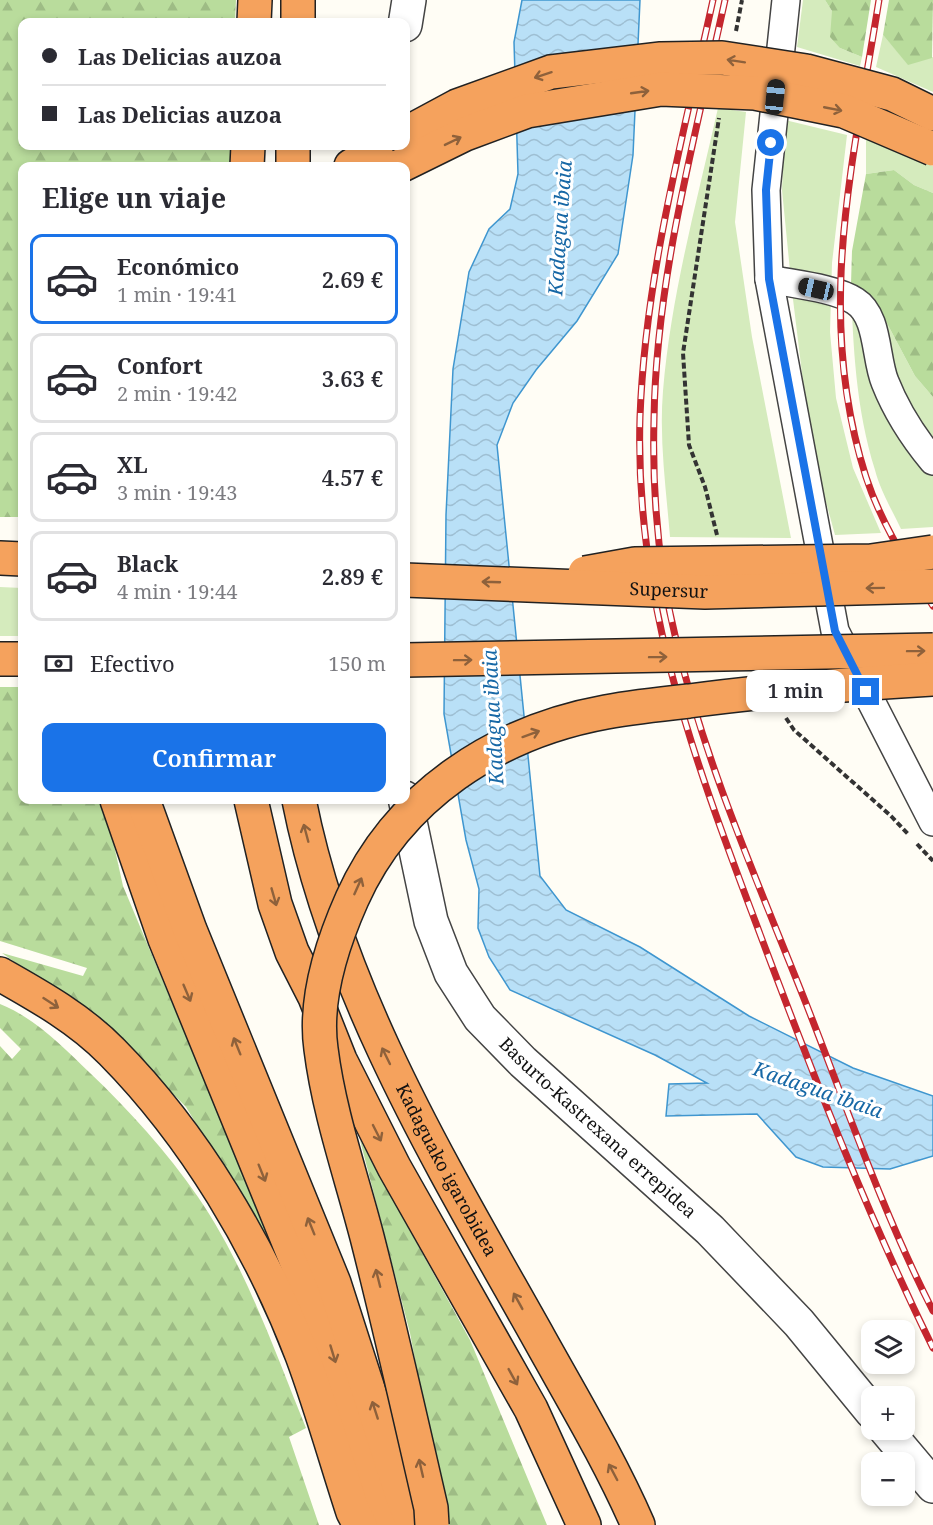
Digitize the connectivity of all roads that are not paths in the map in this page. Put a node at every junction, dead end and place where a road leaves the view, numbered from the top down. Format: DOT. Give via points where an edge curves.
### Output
graph roads {
  1 [pos="255,0"];
  2 [pos="298,0"];
  3 [pos="409,0"];
  4 [pos="786,0"];
  5 [pos="254,18"];
  6 [pos="298,18"];
  7 [pos="406,18"];
  8 [pos="933,114"];
  9 [pos="410,131"];
  10 [pos="933,149"];
  11 [pos="378,150"];
  12 [pos="358,162"];
  13 [pos="408,162"];
  14 [pos="769,279"];
  15 [pos="933,461"];
  16 [pos="933,552"];
  17 [pos="0,558"];
  18 [pos="18,559"];
  19 [pos="410,580"];
  20 [pos="526,584"];
  21 [pos="933,586"];
  22 [pos="933,651"];
  23 [pos="0,659"];
  24 [pos="18,659"];
  25 [pos="410,660"];
  26 [pos="933,679"];
  27 [pos="119,804"];
  28 [pos="144,804"];
  29 [pos="252,804"];
  30 [pos="300,804"];
  31 [pos="406,804"];
  32 [pos="933,822"];
  33 [pos="177,934"];
  34 [pos="0,974"];
  35 [pos="861,1399"];
  36 [pos="894,1440"];
  37 [pos="933,1486"];
  38 [pos="360,1525"];
  39 [pos="381,1525"];
  40 [pos="414,1525"];
  41 [pos="432,1525"];
  42 [pos="584,1525"];
  43 [pos="638,1525"];
  1 -- 5 [label="highway"];
  2 -- 6 [label="highway"];
  3 -- 7 [label="street"];
  4 -- 14 [label="street" via="766,190"];
  8 -- 9 [label="highway, one-way, bridge" via="892,94 806,71 722,58 661,59 551,72 457,106"];
  13 -- 10 [label="highway, one-way, bridge" via="465,134 527,111 662,89 754,93 844,111"];
  11 -- 12 [label="highway"];
  14 -- 15 [label="street" via="856,301 870,320 885,382 916,441"];
  14 -- 32 [label="street" via="835,631"];
  16 -- 20 [label="highway, bridge" via="871,561 635,564"];
  17 -- 18 [label="highway"];
  20 -- 19 [label="highway, Supersur, one-way, bridge"];
  21 -- 20 [label="highway, Supersur, one-way, bridge" via="705,592"];
  25 -- 22 [label="highway, one-way, bridge"];
  23 -- 24 [label="highway"];
  41 -- 26 [label="highway, one-way, bridge" via="383,1299 320,1047 321,1005 328,966 366,866 420,802 474,759 561,723 604,712 726,696"];
  27 -- 33 [label="highway"];
  28 -- 33 [label="highway"];
  29 -- 42 [label="highway, one-way" via="275,904 340,1060 394,1167 531,1409"];
  43 -- 30 [label="highway, Kadaguako igarobidea, one-way" via="589,1426 418,1123 369,1021 327,904"];
  31 -- 35 [label="street, Basurto-Kastrexana errepidea" via="431,921 451,973 480,1018 710,1230 799,1323"];
  33 -- 39 [label="highway, one-way" via="329,1341 378,1502"];
  40 -- 33 [label="highway, one-way" via="334,1283"];
  34 -- 38 [label="highway, one-way" via="54,1005 111,1051 176,1127 233,1212 302,1355"];
  36 -- 37 [label="street"];
}
